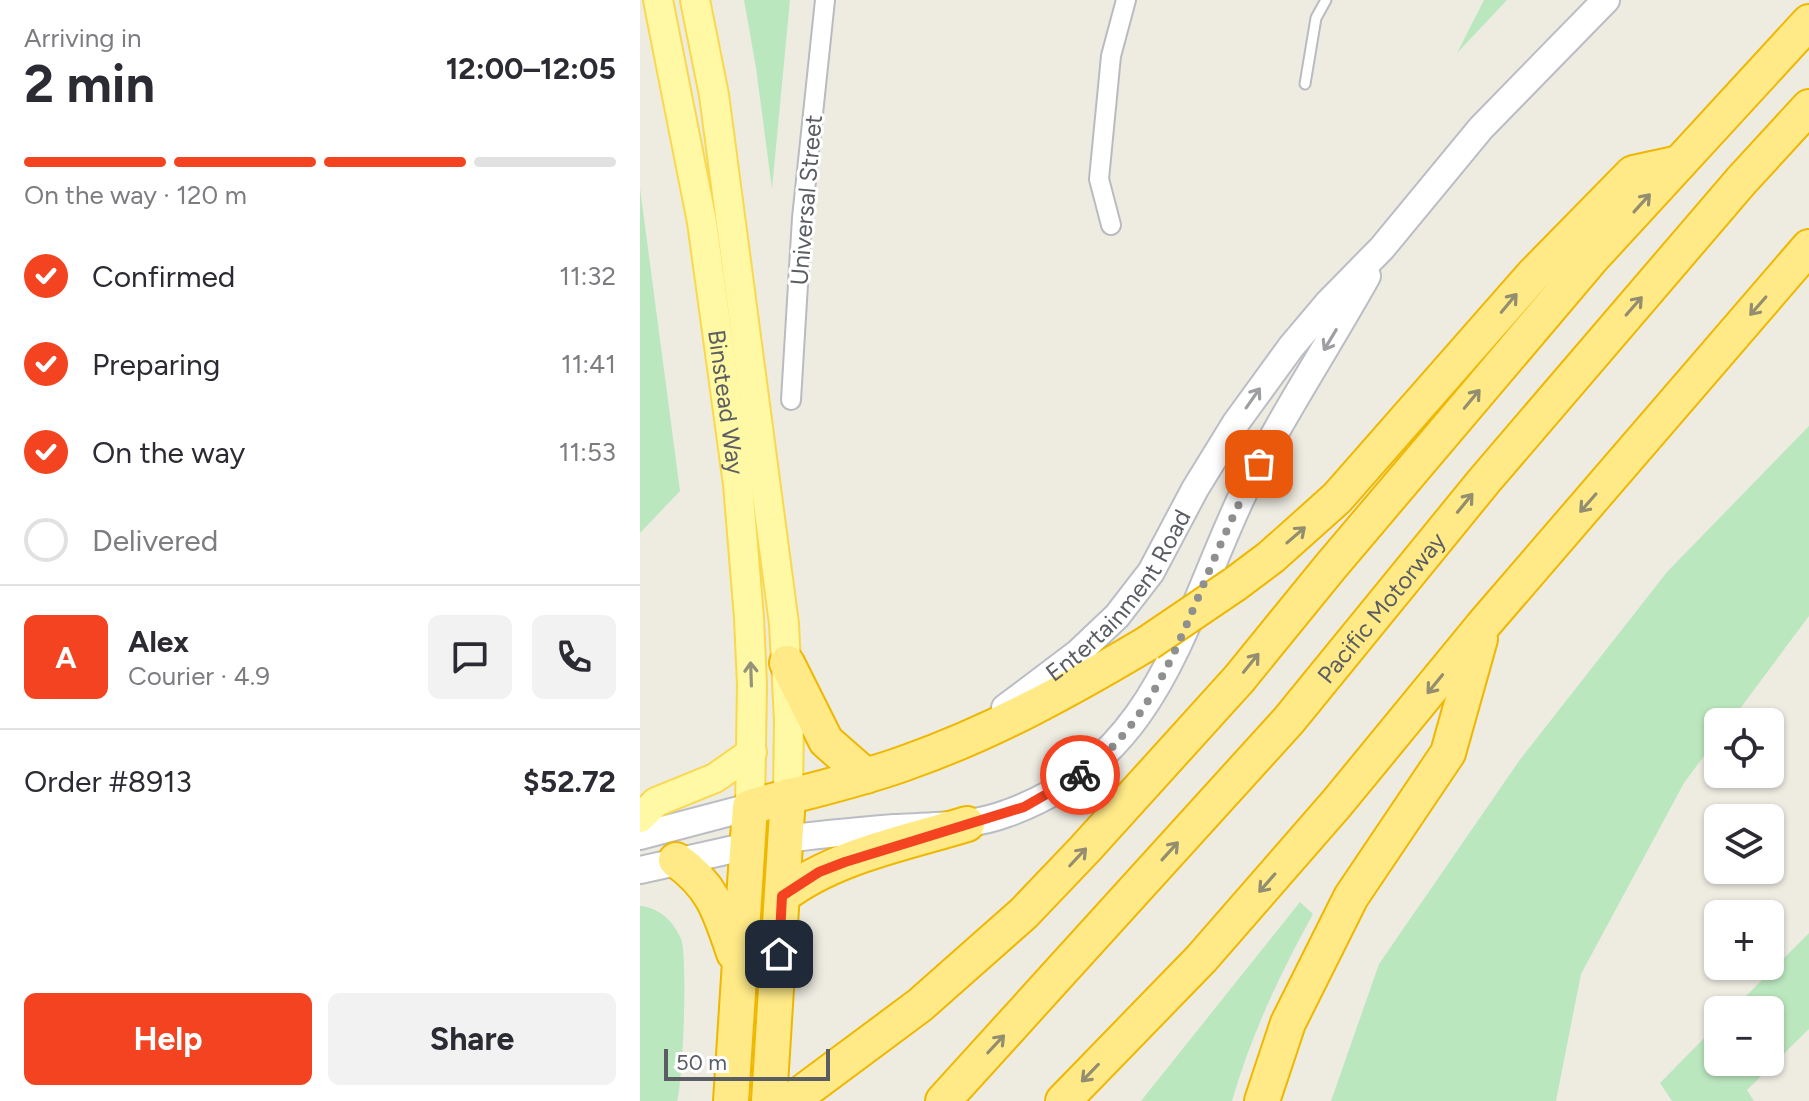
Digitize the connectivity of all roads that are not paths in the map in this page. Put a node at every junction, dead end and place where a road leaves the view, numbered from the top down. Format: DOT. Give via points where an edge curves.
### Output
graph roads {
  1 [pos="658,0"];
  2 [pos="695,0"];
  3 [pos="825,0"];
  4 [pos="1126,0"];
  5 [pos="1326,0"];
  6 [pos="1606,0"];
  7 [pos="1809,22"];
  8 [pos="1305,84"];
  9 [pos="1809,107"];
  10 [pos="1679,163"];
  11 [pos="1111,225"];
  12 [pos="1809,247"];
  13 [pos="1382,248"];
  14 [pos="791,400"];
  15 [pos="1484,624"];
  16 [pos="787,663"];
  17 [pos="752,752"];
  18 [pos="923,756"];
  19 [pos="866,776"];
  20 [pos="788,796"];
  21 [pos="750,807"];
  22 [pos="640,818"];
  23 [pos="967,824"];
  24 [pos="640,836"];
  25 [pos="786,839"];
  26 [pos="748,846"];
  27 [pos="676,860"];
  28 [pos="640,870"];
  29 [pos="782,896"];
  30 [pos="739,969"];
  31 [pos="731,1087"];
  32 [pos="769,1101"];
  33 [pos="791,1101"];
  34 [pos="943,1101"];
  35 [pos="1063,1101"];
  36 [pos="1262,1101"];
  17 -- 1 [label="main road, Binstead Way, one-way" via="738,484 702,222"];
  2 -- 16 [label="main road, Binstead Way" via="716,110"];
  3 -- 14 [label="street, Universal Street" via="802,218"];
  4 -- 11 [label="street" via="1111,56 1099,179"];
  5 -- 8 [label="lane" via="1316,18"];
  6 -- 13 [label="street, Entertainment Road" via="1481,128"];
  7 -- 10 [label="highway"];
  34 -- 9 [label="highway, Pacific Motorway, one-way" via="1289,720 1494,469"];
  18 -- 10 [label="highway, one-way, bridge" via="1043,703 1148,643 1271,557 1337,498 1533,275 1633,173"];
  33 -- 10 [label="highway, one-way" via="920,1005 1065,870 1239,679 1572,282"];
  12 -- 15 [label="highway, one-way"];
  18 -- 13 [label="street, Entertainment Road, one-way" via="1026,694 1117,616 1151,572 1195,489 1264,383 1329,302"];
  13 -- 23 [label="street, Entertainment Road, one-way" via="1245,490 1171,661 1133,725 1088,769 1056,791 1005,815"];
  15 -- 35 [label="highway, one-way" via="1211,947"];
  15 -- 36 [label="highway" via="1448,753 1351,897 1288,1023"];
  16 -- 19 [label="highway" via="826,741"];
  16 -- 20 [label="main road, Binstead Way"];
  17 -- 21 [label="main road, Binstead Way"];
  17 -- 22 [label="main road" via="725,773 656,802"];
  18 -- 19 [label="highway, Entertainment Road"];
  19 -- 20 [label="highway, Entertainment Road"];
  20 -- 21 [label="highway, Entertainment Road"];
  20 -- 25 [label="highway"];
  21 -- 24 [label="street"];
  21 -- 26 [label="highway"];
  23 -- 25 [label="street, Entertainment Road"];
  23 -- 29 [label="highway" via="819,872"];
  25 -- 26 [label="highway, Entertainment Road"];
  25 -- 29 [label="highway"];
  26 -- 27 [label="street"];
  26 -- 30 [label="highway"];
  27 -- 28 [label="street"];
  27 -- 30 [label="highway" via="711,894"];
  29 -- 32 [label="highway"];
  30 -- 31 [label="highway"];
}
